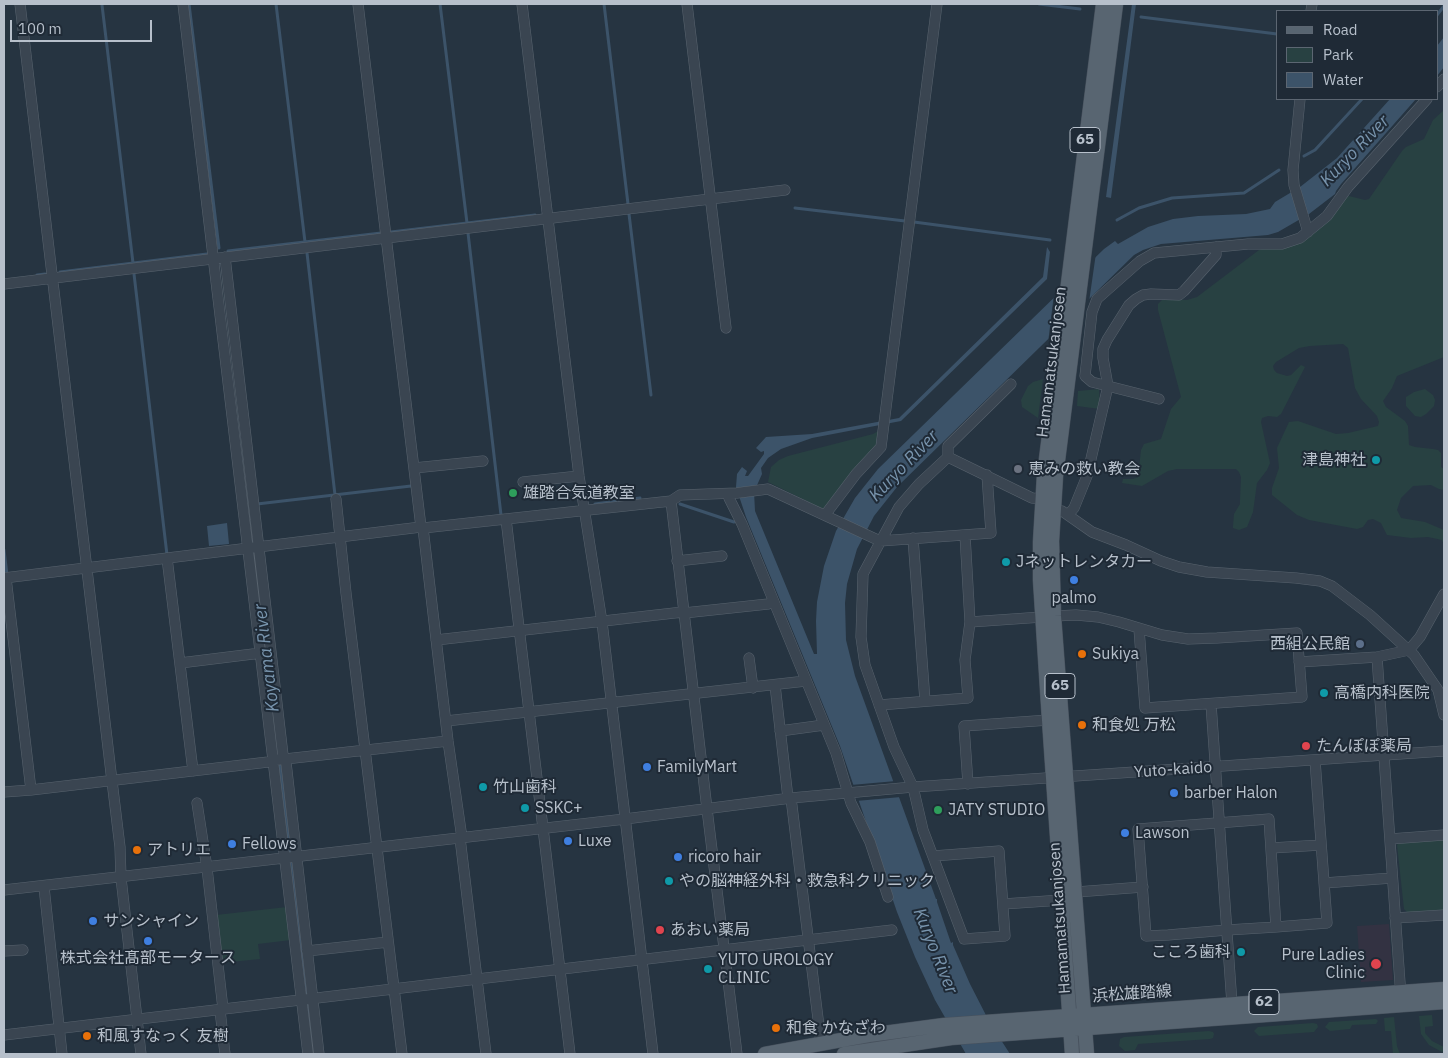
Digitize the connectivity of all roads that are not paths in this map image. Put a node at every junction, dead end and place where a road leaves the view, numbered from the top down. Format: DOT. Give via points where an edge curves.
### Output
graph roads {
  1 [pos="20,4"];
  2 [pos="183,4"];
  3 [pos="358,4"];
  4 [pos="522,4"];
  5 [pos="687,4"];
  6 [pos="937,4"];
  7 [pos="1103,4"];
  8 [pos="1116,4"];
  9 [pos="1300,100"];
  10 [pos="1426,100"];
  11 [pos="785,190"];
  12 [pos="710,199"];
  13 [pos="548,218"];
  14 [pos="1307,228"];
  15 [pos="386,238"];
  16 [pos="1216,247"];
  17 [pos="220,258"];
  18 [pos="53,278"];
  19 [pos="4,284"];
  20 [pos="726,328"];
  21 [pos="1011,384"];
  22 [pos="1108,386"];
  23 [pos="1159,399"];
  24 [pos="948,457"];
  25 [pos="484,461"];
  26 [pos="414,468"];
  27 [pos="987,475"];
  28 [pos="579,476"];
  29 [pos="523,482"];
  30 [pos="733,494"];
  31 [pos="336,499"];
  32 [pos="1042,499"];
  33 [pos="670,501"];
  34 [pos="584,511"];
  35 [pos="1053,511"];
  36 [pos="1068,515"];
  37 [pos="830,518"];
  38 [pos="506,519"];
  39 [pos="422,528"];
  40 [pos="965,535"];
  41 [pos="341,537"];
  42 [pos="913,538"];
  43 [pos="875,539"];
  44 [pos="255,548"];
  45 [pos="722,556"];
  46 [pos="167,558"];
  47 [pos="677,561"];
  48 [pos="87,568"];
  49 [pos="5,578"];
  50 [pos="259,586"];
  51 [pos="1444,594"];
  52 [pos="774,602"];
  53 [pos="684,613"];
  54 [pos="1048,616"];
  55 [pos="602,622"];
  56 [pos="970,622"];
  57 [pos="1139,629"];
  58 [pos="519,631"];
  59 [pos="436,640"];
  60 [pos="1409,650"];
  61 [pos="261,653"];
  62 [pos="1377,657"];
  63 [pos="749,658"];
  64 [pos="1299,662"];
  65 [pos="180,663"];
  66 [pos="806,681"];
  67 [pos="774,686"];
  68 [pos="753,688"];
  69 [pos="693,694"];
  70 [pos="925,701"];
  71 [pos="611,703"];
  72 [pos="1211,704"];
  73 [pos="879,705"];
  74 [pos="528,712"];
  75 [pos="1444,715"];
  76 [pos="1048,720"];
  77 [pos="446,721"];
  78 [pos="824,725"];
  79 [pos="780,731"];
  80 [pos="448,741"];
  81 [pos="366,750"];
  82 [pos="1444,751"];
  83 [pos="1384,756"];
  84 [pos="279,760"];
  85 [pos="1315,760"];
  86 [pos="1215,768"];
  87 [pos="193,771"];
  88 [pos="1067,777"];
  89 [pos="1052,778"];
  90 [pos="112,780"];
  91 [pos="968,784"];
  92 [pos="913,787"];
  93 [pos="31,790"];
  94 [pos="4,792"];
  95 [pos="849,793"];
  96 [pos="789,798"];
  97 [pos="197,803"];
  98 [pos="707,809"];
  99 [pos="625,819"];
  100 [pos="1219,823"];
  101 [pos="542,829"];
  102 [pos="1444,835"];
  103 [pos="461,838"];
  104 [pos="1390,839"];
  105 [pos="1321,845"];
  106 [pos="377,848"];
  107 [pos="1271,848"];
  108 [pos="933,856"];
  109 [pos="290,858"];
  110 [pos="207,868"];
  111 [pos="121,878"];
  112 [pos="1392,878"];
  113 [pos="1324,882"];
  114 [pos="44,887"];
  115 [pos="1142,887"];
  116 [pos="4,890"];
  117 [pos="1076,892"];
  118 [pos="888,897"];
  119 [pos="1062,900"];
  120 [pos="1003,904"];
  121 [pos="1444,914"];
  122 [pos="1395,918"];
  123 [pos="1276,927"];
  124 [pos="892,930"];
  125 [pos="1227,930"];
  126 [pos="808,940"];
  127 [pos="388,942"];
  128 [pos="23,950"];
  129 [pos="724,950"];
  130 [pos="4,951"];
  131 [pos="307,951"];
  132 [pos="642,960"];
  133 [pos="559,970"];
  134 [pos="477,979"];
  135 [pos="394,989"];
  136 [pos="1444,989"];
  137 [pos="307,999"];
  138 [pos="1401,999"];
  139 [pos="1444,1002"];
  140 [pos="1232,1004"];
  141 [pos="222,1009"];
  142 [pos="138,1019"];
  143 [pos="1085,1022"];
  144 [pos="1070,1023"];
  145 [pos="59,1029"];
  146 [pos="4,1036"];
  147 [pos="821,1044"];
  148 [pos="62,1054"];
  149 [pos="141,1054"];
  150 [pos="225,1054"];
  151 [pos="308,1054"];
  152 [pos="319,1054"];
  153 [pos="402,1054"];
  154 [pos="486,1054"];
  155 [pos="570,1054"];
  156 [pos="653,1054"];
  157 [pos="737,1054"];
  158 [pos="765,1054"];
  159 [pos="844,1054"];
  160 [pos="1072,1054"];
  161 [pos="1087,1054"];
  1 -- 18 [label="street"];
  2 -- 17 [label="street"];
  3 -- 15 [label="street"];
  4 -- 13 [label="street"];
  5 -- 12 [label="street"];
  6 -- 37 [label="street" via="881,447 856,474"];
  7 -- 32 [label="main road, Hamamatsukanjosen / 65"];
  8 -- 35 [label="main road, Hamamatsukanjosen / 65"];
  9 -- 14 [label="street" via="1293,154 1294,185"];
  10 -- 14 [label="street" via="1348,187 1327,216"];
  11 -- 12 [label="street"];
  12 -- 13 [label="street"];
  12 -- 20 [label="street"];
  13 -- 15 [label="street"];
  13 -- 28 [label="street"];
  14 -- 16 [label="street" via="1294,241 1282,244"];
  15 -- 17 [label="street"];
  15 -- 26 [label="street"];
  16 -- 22 [label="street" via="1216,255 1179,295 1143,295 1129,305 1103,348"];
  16 -- 22 [label="street" via="1147,256 1094,303 1085,376 1092,382"];
  17 -- 18 [label="street"];
  17 -- 44 [label="street"];
  18 -- 19 [label="street"];
  18 -- 48 [label="street"];
  21 -- 24 [label="street" via="948,446"];
  22 -- 23 [label="street"];
  22 -- 36 [label="street" via="1087,476"];
  24 -- 27 [label="street"];
  24 -- 43 [label="street" via="919,484"];
  25 -- 26 [label="street"];
  26 -- 39 [label="street"];
  27 -- 32 [label="street" via="1032,498"];
  27 -- 40 [label="street" via="991,533"];
  28 -- 29 [label="street"];
  28 -- 34 [label="street"];
  30 -- 33 [label="street" via="680,495"];
  30 -- 37 [label="street" via="774,490"];
  30 -- 52 [label="street" via="729,498"];
  31 -- 41 [label="street"];
  32 -- 54 [label="main road, Hamamatsukanjosen / 65" via="1040,561"];
  33 -- 34 [label="street"];
  33 -- 47 [label="street"];
  34 -- 38 [label="street"];
  34 -- 55 [label="street"];
  35 -- 36 [label="street"];
  35 -- 54 [label="main road, Hamamatsukanjosen / 65"];
  36 -- 60 [label="street" via="1092,532 1179,567 1326,583 1370,615"];
  37 -- 43 [label="street"];
  38 -- 39 [label="street"];
  38 -- 58 [label="street"];
  39 -- 41 [label="street"];
  39 -- 59 [label="street"];
  40 -- 42 [label="street"];
  40 -- 56 [label="street"];
  41 -- 44 [label="street"];
  41 -- 81 [label="street"];
  42 -- 43 [label="street"];
  42 -- 70 [label="street"];
  43 -- 73 [label="street" via="863,574 861,644"];
  44 -- 46 [label="street"];
  44 -- 50 [label="street"];
  45 -- 47 [label="street"];
  46 -- 48 [label="street"];
  46 -- 65 [label="street"];
  47 -- 53 [label="street"];
  48 -- 49 [label="street"];
  48 -- 90 [label="street"];
  49 -- 93 [label="street"];
  50 -- 61 [label="street"];
  50 -- 84 [label="street"];
  51 -- 60 [label="street"];
  52 -- 53 [label="street"];
  52 -- 66 [label="street"];
  53 -- 55 [label="street"];
  53 -- 69 [label="street"];
  54 -- 56 [label="street"];
  54 -- 57 [label="street" via="1098,617"];
  54 -- 76 [label="main road, Hamamatsukanjosen / 65"];
  54 -- 88 [label="main road, Hamamatsukanjosen / 65"];
  55 -- 58 [label="street"];
  55 -- 71 [label="street"];
  56 -- 70 [label="street" via="965,660 968,698"];
  57 -- 64 [label="street" via="1173,637 1202,639 1297,632"];
  57 -- 72 [label="street" via="1145,708"];
  58 -- 59 [label="street"];
  58 -- 74 [label="street"];
  59 -- 77 [label="street"];
  60 -- 62 [label="street"];
  60 -- 75 [label="street" via="1435,685"];
  61 -- 65 [label="street"];
  61 -- 84 [label="street"];
  62 -- 64 [label="street"];
  62 -- 83 [label="street"];
  63 -- 68 [label="street"];
  64 -- 72 [label="street" via="1302,697"];
  65 -- 87 [label="street"];
  66 -- 67 [label="street"];
  66 -- 78 [label="street"];
  67 -- 68 [label="street"];
  67 -- 79 [label="street"];
  68 -- 69 [label="street"];
  69 -- 71 [label="street"];
  69 -- 98 [label="street"];
  70 -- 73 [label="street"];
  71 -- 74 [label="street"];
  71 -- 99 [label="street"];
  72 -- 86 [label="street"];
  73 -- 92 [label="street"];
  74 -- 77 [label="street"];
  74 -- 101 [label="street"];
  76 -- 89 [label="main road, Hamamatsukanjosen / 65"];
  76 -- 91 [label="street" via="964,726"];
  77 -- 80 [label="street"];
  78 -- 79 [label="street"];
  78 -- 95 [label="street"];
  79 -- 96 [label="street"];
  80 -- 81 [label="street"];
  80 -- 103 [label="street"];
  81 -- 84 [label="street"];
  81 -- 106 [label="street"];
  82 -- 83 [label="street, Yuto-kaido"];
  83 -- 85 [label="street, Yuto-kaido"];
  83 -- 104 [label="street"];
  84 -- 87 [label="street"];
  84 -- 109 [label="street"];
  85 -- 86 [label="street, Yuto-kaido"];
  85 -- 105 [label="street"];
  86 -- 88 [label="street, Yuto-kaido"];
  86 -- 100 [label="street"];
  87 -- 90 [label="street"];
  88 -- 89 [label="street, Yuto-kaido"];
  88 -- 117 [label="main road, Hamamatsukanjosen / 65"];
  89 -- 91 [label="street, Yuto-kaido"];
  89 -- 119 [label="main road, Hamamatsukanjosen / 65"];
  90 -- 93 [label="street"];
  90 -- 111 [label="street"];
  91 -- 92 [label="street, Yuto-kaido"];
  92 -- 95 [label="street, Yuto-kaido"];
  92 -- 108 [label="street"];
  93 -- 94 [label="street"];
  95 -- 96 [label="street, Yuto-kaido"];
  95 -- 118 [label="street"];
  96 -- 98 [label="street, Yuto-kaido"];
  96 -- 126 [label="street"];
  97 -- 110 [label="street"];
  98 -- 99 [label="street, Yuto-kaido"];
  98 -- 129 [label="street"];
  99 -- 101 [label="street, Yuto-kaido"];
  99 -- 132 [label="street"];
  100 -- 107 [label="street" via="1269,820"];
  100 -- 115 [label="street" via="1138,829"];
  100 -- 125 [label="street"];
  101 -- 103 [label="street, Yuto-kaido"];
  101 -- 133 [label="street"];
  102 -- 104 [label="street"];
  103 -- 106 [label="street, Yuto-kaido"];
  103 -- 134 [label="street"];
  104 -- 112 [label="street"];
  105 -- 107 [label="street"];
  105 -- 113 [label="street"];
  106 -- 109 [label="street, Yuto-kaido"];
  106 -- 127 [label="street"];
  107 -- 123 [label="street"];
  108 -- 120 [label="street" via="999,851"];
  108 -- 120 [label="street" via="964,939 1005,936"];
  109 -- 110 [label="street, Yuto-kaido"];
  109 -- 131 [label="street"];
  109 -- 137 [label="street"];
  110 -- 111 [label="street, Yuto-kaido"];
  110 -- 141 [label="street"];
  111 -- 114 [label="street, Yuto-kaido"];
  111 -- 142 [label="street"];
  112 -- 113 [label="street"];
  112 -- 122 [label="street"];
  113 -- 123 [label="street" via="1327,923"];
  114 -- 116 [label="street, Yuto-kaido"];
  114 -- 145 [label="street"];
  115 -- 117 [label="street"];
  115 -- 125 [label="street" via="1146,936"];
  117 -- 143 [label="main road, Hamamatsukanjosen / 65"];
  119 -- 120 [label="street"];
  119 -- 144 [label="main road, Hamamatsukanjosen / 65"];
  121 -- 122 [label="street"];
  122 -- 138 [label="street"];
  123 -- 125 [label="street"];
  124 -- 126 [label="street"];
  125 -- 140 [label="street"];
  126 -- 129 [label="street"];
  126 -- 147 [label="street"];
  127 -- 131 [label="street"];
  127 -- 135 [label="street"];
  128 -- 130 [label="street"];
  129 -- 132 [label="street"];
  129 -- 157 [label="street"];
  131 -- 137 [label="street"];
  132 -- 133 [label="street"];
  132 -- 156 [label="street"];
  133 -- 134 [label="street"];
  133 -- 155 [label="street"];
  134 -- 135 [label="street"];
  134 -- 154 [label="street"];
  135 -- 137 [label="street"];
  135 -- 153 [label="street"];
  136 -- 138 [label="main road, 浜松雄踏線 / 62"];
  137 -- 141 [label="street"];
  137 -- 151 [label="street"];
  137 -- 152 [label="street"];
  138 -- 139 [label="main road, 浜松雄踏線 / 62"];
  138 -- 140 [label="main road, 浜松雄踏線 / 62"];
  138 -- 143 [label="main road, 浜松雄踏線 / 62"];
  140 -- 143 [label="main road, 浜松雄踏線 / 62"];
  141 -- 142 [label="street"];
  141 -- 150 [label="street"];
  142 -- 145 [label="street"];
  142 -- 149 [label="street"];
  143 -- 144 [label="main road, 浜松雄踏線 / 62"];
  143 -- 161 [label="main road, Hamamatsukanjosen / 65"];
  144 -- 147 [label="main road, 浜松雄踏線 / 62" via="996,1021 944,1025"];
  144 -- 159 [label="main road, 浜松雄踏線 / 62"];
  144 -- 160 [label="main road, Hamamatsukanjosen / 65"];
  145 -- 146 [label="street"];
  145 -- 148 [label="street"];
  147 -- 158 [label="main road, 浜松雄踏線 / 62"];
}
